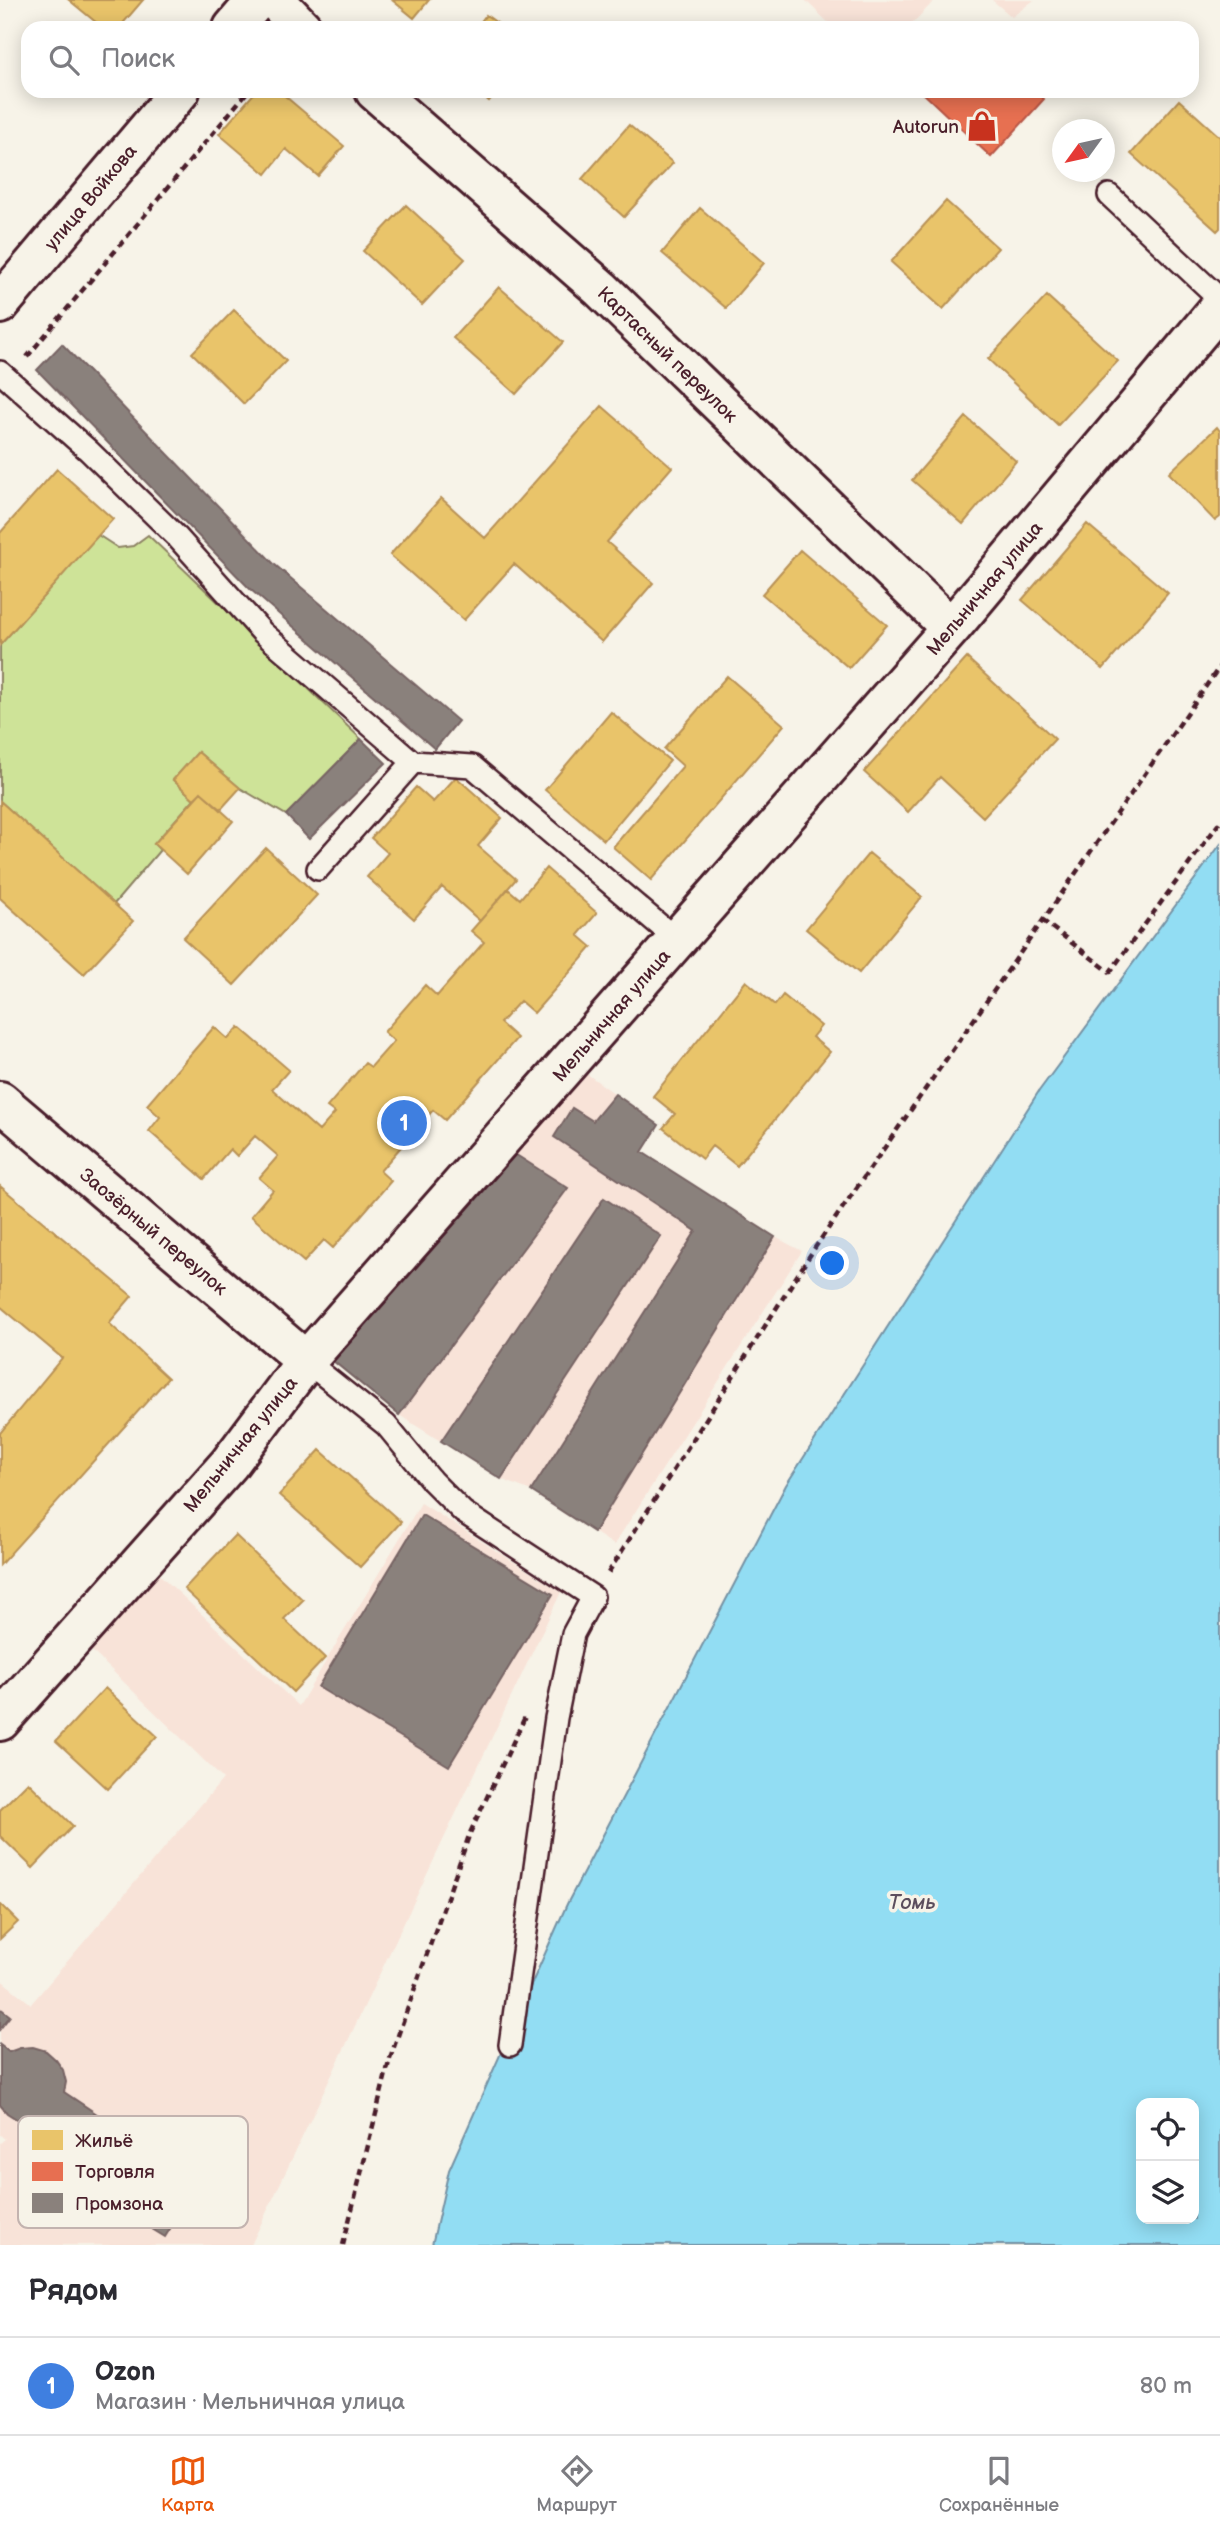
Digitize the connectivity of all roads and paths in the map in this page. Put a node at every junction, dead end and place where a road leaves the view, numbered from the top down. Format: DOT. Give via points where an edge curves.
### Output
graph roads {
  1 [pos="257,0"];
  2 [pos="275,0"];
  3 [pos="239,21"];
  4 [pos="295,21"];
  5 [pos="174,98"];
  6 [pos="242,98"];
  7 [pos="382,98"];
  8 [pos="1109,195"];
  9 [pos="1220,299"];
  10 [pos="0,304"];
  11 [pos="1220,307"];
  12 [pos="5,375"];
  13 [pos="951,628"];
  14 [pos="1220,666"];
  15 [pos="413,762"];
  16 [pos="1220,822"];
  17 [pos="318,869"];
  18 [pos="1042,920"];
  19 [pos="677,940"];
  20 [pos="0,1101"];
  21 [pos="306,1361"];
  22 [pos="593,1597"];
  23 [pos="527,1712"];
  24 [pos="0,1721"];
  25 [pos="510,2045"];
  26 [pos="344,2245"];
  1 -- 3 [label="street"];
  2 -- 4 [label="street"];
  5 -- 10 [label="street, улица Войкова"];
  6 -- 12 [label="path"];
  7 -- 13 [label="street, Картасный переулок" via="601,289"];
  8 -- 9 [label="lane"];
  11 -- 13 [label="street, Мельничная улица"];
  12 -- 15 [label="lane" via="177,537 262,632"];
  13 -- 19 [label="street, Мельничная улица"];
  14 -- 18 [label="path"];
  15 -- 17 [label="lane"];
  15 -- 19 [label="lane" via="472,766"];
  16 -- 18 [label="path" via="1110,972"];
  18 -- 22 [label="path" via="814,1249"];
  19 -- 21 [label="street, Мельничная улица"];
  20 -- 21 [label="street, Заозёрный переулок"];
  21 -- 22 [label="lane" via="386,1425 463,1512"];
  21 -- 24 [label="street, Мельничная улица" via="229,1464"];
  22 -- 25 [label="lane" via="573,1634 556,1718"];
  23 -- 26 [label="path" via="470,1833 390,2058"];
}
